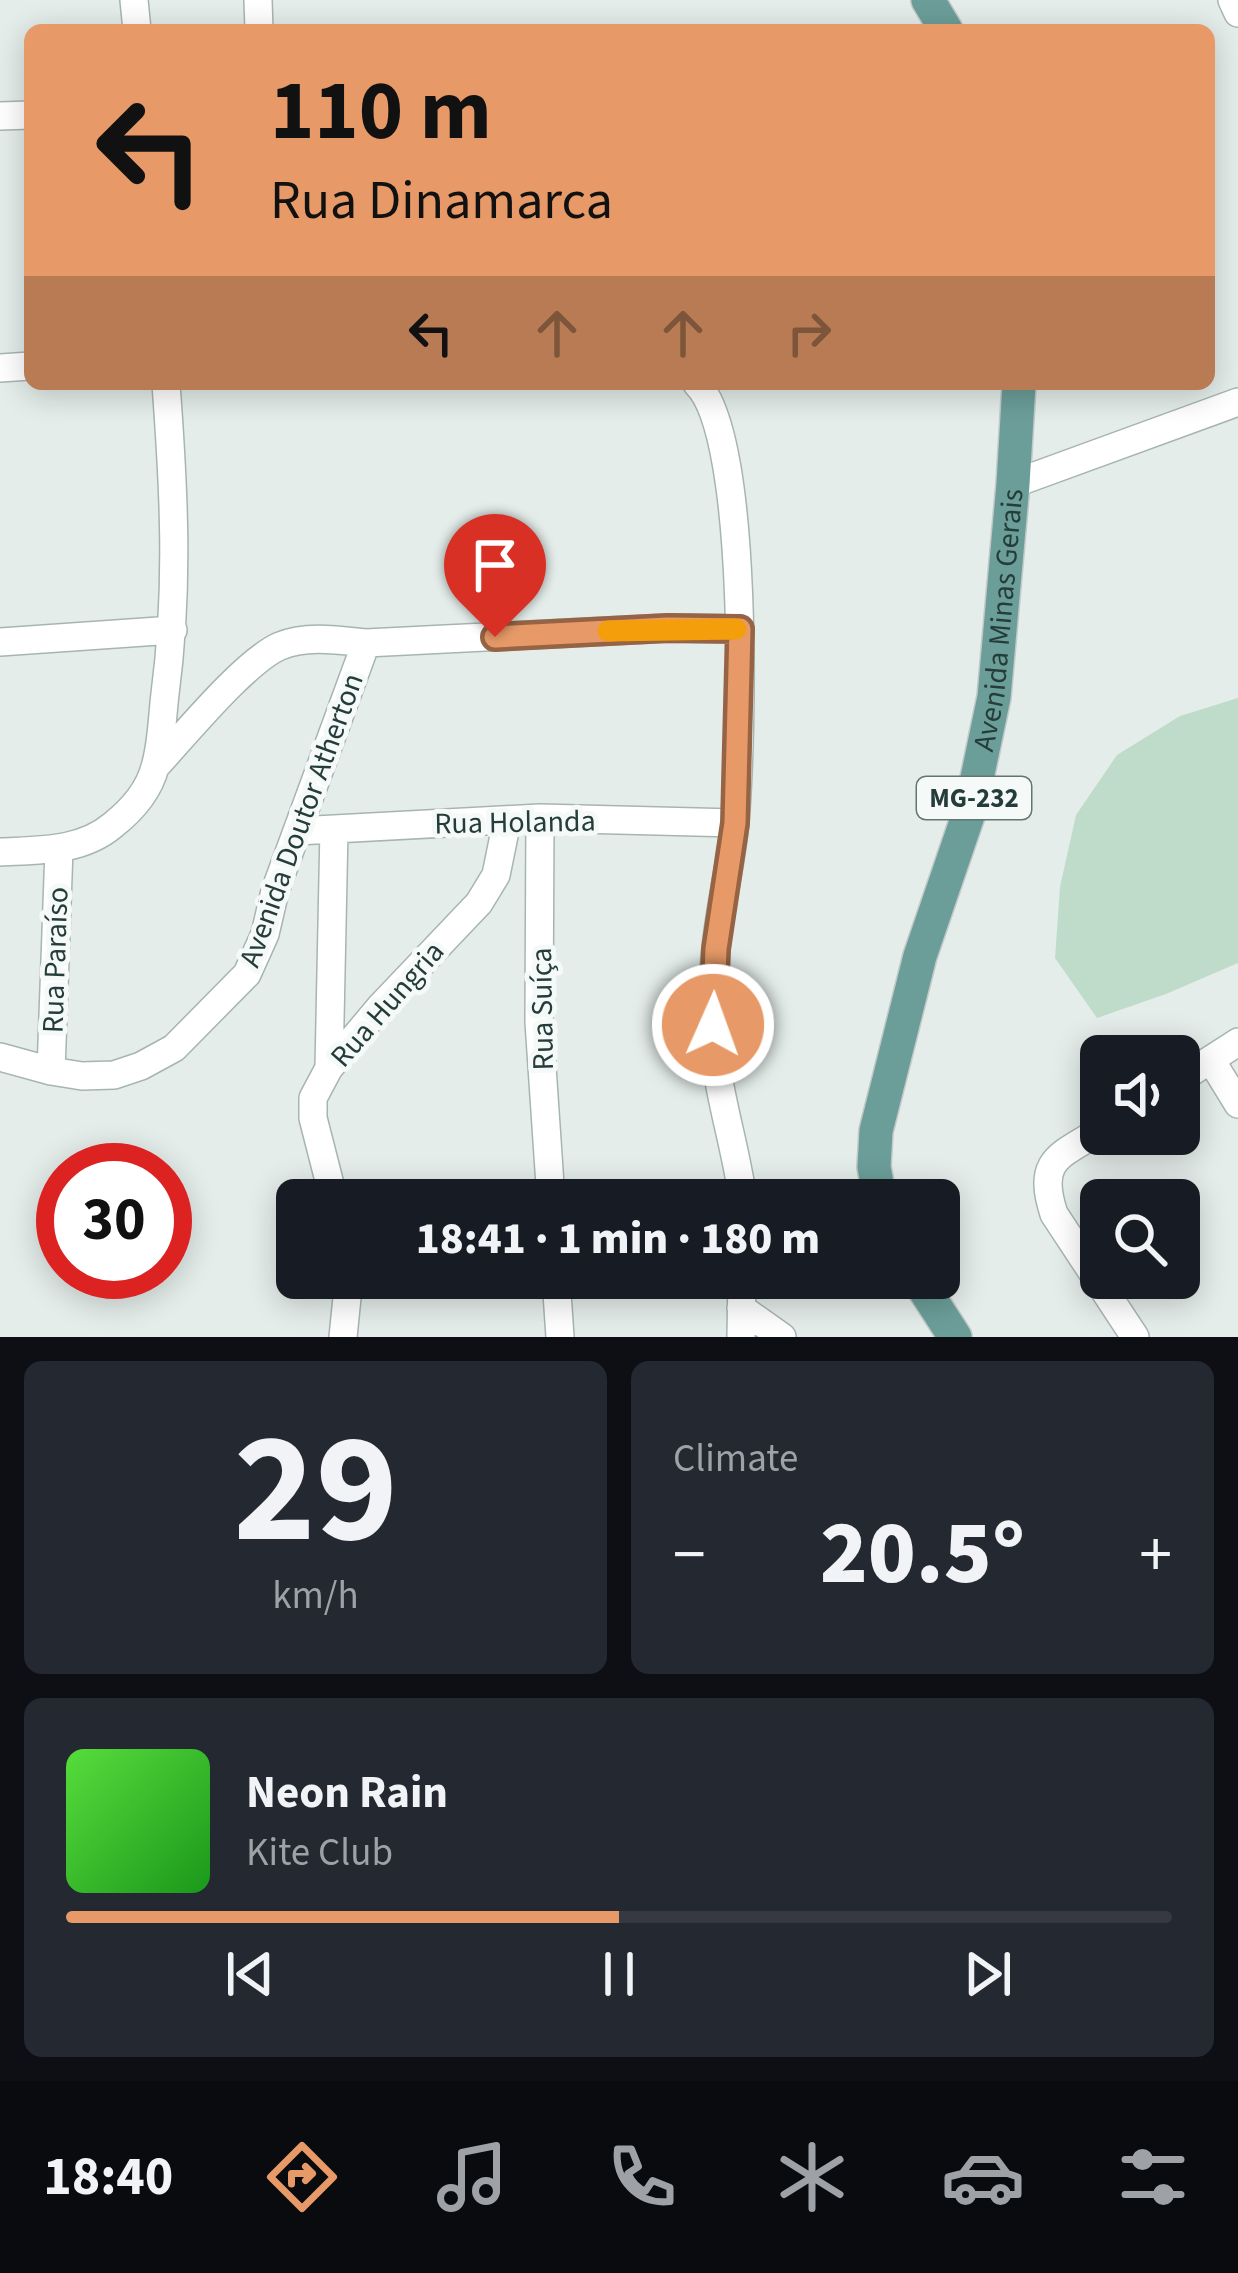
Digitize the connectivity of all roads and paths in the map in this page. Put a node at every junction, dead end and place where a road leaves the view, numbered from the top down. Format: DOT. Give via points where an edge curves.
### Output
graph roads {
  1 [pos="1232,0"];
  2 [pos="1238,13"];
  3 [pos="166,390"];
  4 [pos="703,390"];
  5 [pos="1019,390"];
  6 [pos="1238,402"];
  7 [pos="1013,484"];
  8 [pos="740,629"];
  9 [pos="173,630"];
  10 [pos="0,642"];
  11 [pos="366,643"];
  12 [pos="155,766"];
  13 [pos="540,818"];
  14 [pos="507,821"];
  15 [pos="735,823"];
  16 [pos="334,829"];
  17 [pos="296,831"];
  18 [pos="59,849"];
  19 [pos="0,852"];
  20 [pos="1238,1042"];
  21 [pos="0,1057"];
  22 [pos="1211,1060"];
  23 [pos="1200,1067"];
  24 [pos="329,1068"];
  25 [pos="51,1071"];
  26 [pos="1238,1104"];
  27 [pos="1080,1143"];
  28 [pos="329,1179"];
  29 [pos="550,1179"];
  30 [pos="740,1179"];
  31 [pos="876,1179"];
  32 [pos="347,1299"];
  33 [pos="557,1299"];
  34 [pos="741,1299"];
  35 [pos="931,1299"];
  36 [pos="741,1308"];
  37 [pos="343,1337"];
  38 [pos="560,1337"];
  39 [pos="741,1337"];
  40 [pos="782,1337"];
  41 [pos="955,1337"];
  42 [pos="1135,1337"];
  1 -- 2 [label="street"];
  3 -- 9 [label="street" via="176,514"];
  4 -- 8 [label="street" via="729,470"];
  5 -- 7 [label="main road, Avenida Minas Gerais / MG-232"];
  6 -- 7 [label="street"];
  7 -- 31 [label="main road, Avenida Minas Gerais / MG-232" via="984,756 920,956 876,1131"];
  8 -- 11 [label="street"];
  8 -- 15 [label="street"];
  9 -- 10 [label="street"];
  9 -- 12 [label="street"];
  11 -- 12 [label="street" via="320,639 267,653"];
  11 -- 17 [label="street, Avenida Doutor Atherton"];
  12 -- 18 [label="street" via="143,795 112,827"];
  13 -- 14 [label="street, Rua Holanda"];
  13 -- 15 [label="street, Rua Holanda"];
  13 -- 29 [label="street, Rua Suíça" via="539,1022"];
  14 -- 16 [label="street, Rua Holanda"];
  14 -- 24 [label="street, Rua Hungria" via="496,875 479,903"];
  15 -- 30 [label="street" via="713,1025"];
  16 -- 17 [label="street, Rua Holanda"];
  16 -- 24 [label="street"];
  17 -- 25 [label="street, Avenida Doutor Atherton" via="248,974 174,1048 114,1075"];
  18 -- 19 [label="street"];
  18 -- 25 [label="street, Rua Paraíso"];
  20 -- 22 [label="street"];
  21 -- 25 [label="street"];
  22 -- 23 [label="street"];
  22 -- 26 [label="street"];
  24 -- 28 [label="street, Rua Hungria" via="313,1098"];
  27 -- 42 [label="street" via="1051,1166 1048,1196"];
  32 -- 37 [label="street"];
  33 -- 38 [label="street"];
  34 -- 36 [label="street"];
  35 -- 41 [label="main road"];
  36 -- 39 [label="street"];
  36 -- 40 [label="street"];
}
